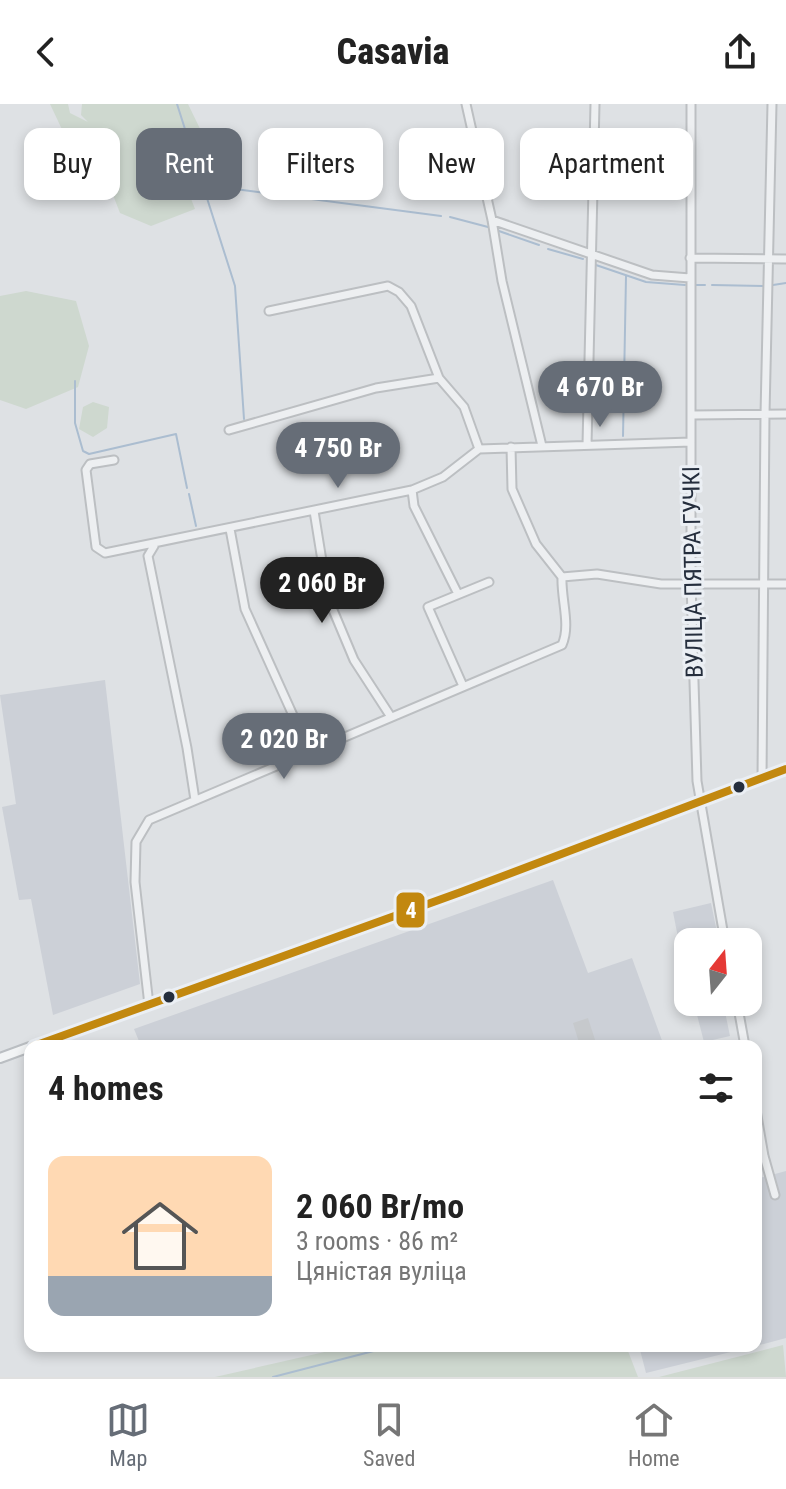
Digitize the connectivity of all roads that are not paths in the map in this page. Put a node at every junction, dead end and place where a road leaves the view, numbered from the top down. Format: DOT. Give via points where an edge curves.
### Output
graph roads {
  1 [pos="466,104"];
  2 [pos="595,104"];
  3 [pos="691,104"];
  4 [pos="772,104"];
  5 [pos="492,220"];
  6 [pos="589,256"];
  7 [pos="690,258"];
  8 [pos="769,258"];
  9 [pos="786,259"];
  10 [pos="690,278"];
  11 [pos="269,311"];
  12 [pos="439,378"];
  13 [pos="765,414"];
  14 [pos="786,414"];
  15 [pos="692,415"];
  16 [pos="229,430"];
  17 [pos="691,442"];
  18 [pos="587,445"];
  19 [pos="542,446"];
  20 [pos="511,447"];
  21 [pos="479,449"];
  22 [pos="114,460"];
  23 [pos="412,490"];
  24 [pos="314,511"];
  25 [pos="230,529"];
  26 [pos="160,543"];
  27 [pos="562,577"];
  28 [pos="489,582"];
  29 [pos="691,582"];
  30 [pos="766,583"];
  31 [pos="786,584"];
  32 [pos="458,594"];
  33 [pos="463,686"];
  34 [pos="391,717"];
  35 [pos="310,753"];
  36 [pos="786,769"];
  37 [pos="762,779"];
  38 [pos="195,800"];
  39 [pos="699,803"];
  40 [pos="722,928"];
  41 [pos="149,1005"];
  42 [pos="740,1016"];
  43 [pos="52,1040"];
  44 [pos="744,1040"];
  45 [pos="24,1050"];
  46 [pos="0,1058"];
  47 [pos="762,1137"];
  48 [pos="775,1195"];
  1 -- 5 [label="street"];
  2 -- 6 [label="street"];
  3 -- 7 [label="street, ВУЛІЦА ПЯТРА ГУЧКІ"];
  4 -- 8 [label="street"];
  5 -- 6 [label="street"];
  5 -- 19 [label="street"];
  6 -- 10 [label="street" via="652,275"];
  6 -- 18 [label="street"];
  7 -- 8 [label="street"];
  7 -- 10 [label="street, ВУЛІЦА ПЯТРА ГУЧКІ"];
  8 -- 9 [label="street"];
  8 -- 13 [label="street"];
  10 -- 15 [label="street, ВУЛІЦА ПЯТРА ГУЧКІ"];
  11 -- 12 [label="street" via="388,286 411,306"];
  12 -- 16 [label="street" via="376,388"];
  12 -- 21 [label="street" via="464,407"];
  13 -- 14 [label="street"];
  13 -- 15 [label="street"];
  13 -- 30 [label="street"];
  15 -- 17 [label="street, ВУЛІЦА ПЯТРА ГУЧКІ"];
  17 -- 18 [label="street"];
  17 -- 29 [label="street, ВУЛІЦА ПЯТРА ГУЧКІ"];
  18 -- 19 [label="street"];
  19 -- 20 [label="street"];
  20 -- 21 [label="street"];
  20 -- 27 [label="street" via="512,489 536,544"];
  21 -- 23 [label="street" via="443,477"];
  22 -- 26 [label="street" via="90,464 86,470 96,547 105,553"];
  23 -- 24 [label="street"];
  23 -- 32 [label="street" via="414,506"];
  24 -- 25 [label="street"];
  24 -- 34 [label="street" via="328,598 354,660"];
  25 -- 26 [label="street"];
  25 -- 35 [label="street" via="245,609"];
  26 -- 38 [label="street" via="148,556"];
  27 -- 29 [label="street" via="597,574 661,584"];
  27 -- 33 [label="street" via="568,632 562,645"];
  28 -- 32 [label="street"];
  29 -- 30 [label="street"];
  29 -- 39 [label="street, ВУЛІЦА ПЯТРА ГУЧКІ"];
  30 -- 31 [label="street"];
  30 -- 37 [label="street"];
  32 -- 33 [label="street" via="428,607"];
  33 -- 34 [label="street"];
  34 -- 35 [label="street"];
  35 -- 38 [label="street"];
  36 -- 37 [label="main road"];
  37 -- 39 [label="main road"];
  38 -- 41 [label="street" via="149,820 136,842 135,882"];
  39 -- 40 [label="street, ВУЛІЦА ПЯТРА ГУЧКІ"];
  39 -- 41 [label="main road"];
  41 -- 43 [label="main road"];
  42 -- 44 [label="street"];
  45 -- 46 [label="main road"];
  47 -- 48 [label="street"];
}
